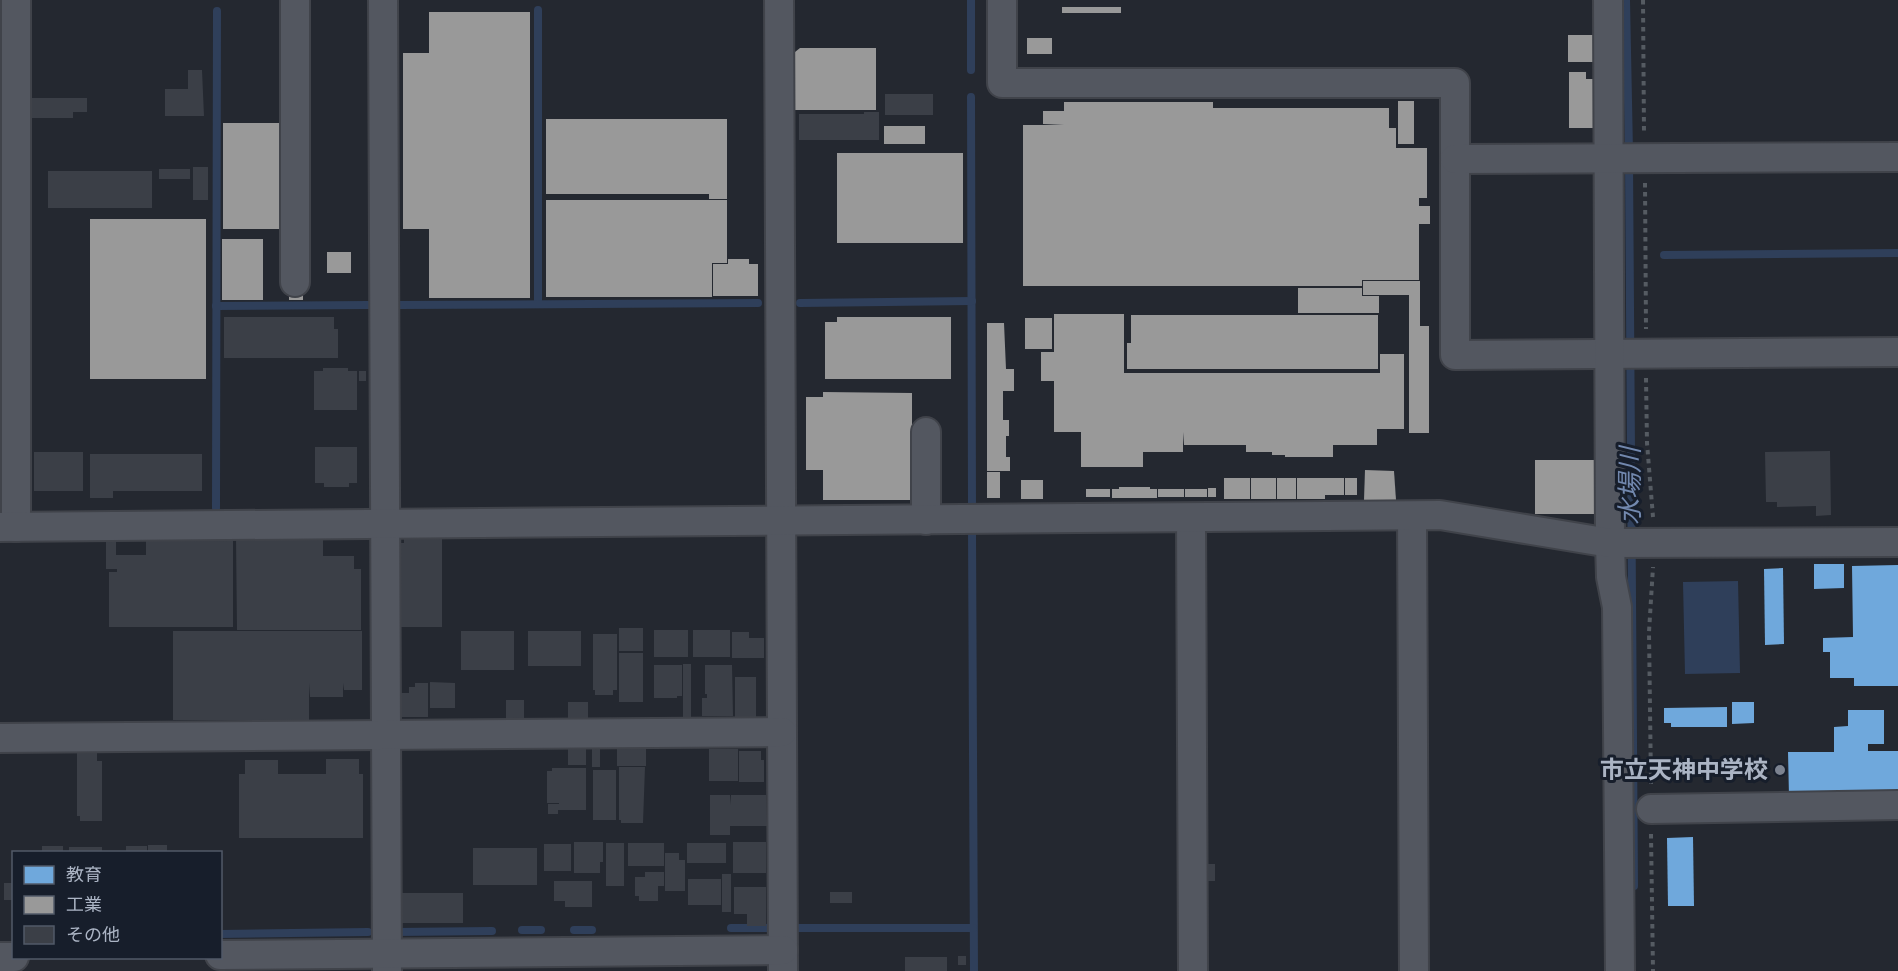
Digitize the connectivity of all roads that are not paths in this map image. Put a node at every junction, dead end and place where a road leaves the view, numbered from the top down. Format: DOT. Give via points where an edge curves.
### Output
graph roads {
  1 [pos="16,0"];
  2 [pos="295,0"];
  3 [pos="382,0"];
  4 [pos="779,0"];
  5 [pos="1002,0"];
  6 [pos="1608,0"];
  7 [pos="1898,157"];
  8 [pos="1455,159"];
  9 [pos="1627,159"];
  10 [pos="8,256"];
  11 [pos="295,282"];
  12 [pos="1898,352"];
  13 [pos="1628,354"];
  14 [pos="926,432"];
  15 [pos="1412,516"];
  16 [pos="1191,518"];
  17 [pos="926,520"];
  18 [pos="781,521"];
  19 [pos="385,524"];
  20 [pos="8,527"];
  21 [pos="1898,542"];
  22 [pos="1614,543"];
  23 [pos="782,732"];
  24 [pos="386,735"];
  25 [pos="0,738"];
  26 [pos="1898,805"];
  27 [pos="1651,809"];
  28 [pos="222,955"];
  29 [pos="783,960"];
  30 [pos="387,962"];
  31 [pos="1193,971"];
  32 [pos="1414,971"];
  33 [pos="1620,971"];
  1 -- 10 [label="street"];
  2 -- 11 [label="street"];
  3 -- 19 [label="street"];
  4 -- 18 [label="street"];
  5 -- 8 [label="street" via="1002,82 1455,82"];
  6 -- 9 [label="street"];
  7 -- 9 [label="street"];
  8 -- 9 [label="street"];
  8 -- 13 [label="street" via="1455,355"];
  9 -- 13 [label="street"];
  10 -- 20 [label="street"];
  12 -- 13 [label="street"];
  13 -- 22 [label="street"];
  14 -- 17 [label="street"];
  15 -- 16 [label="street"];
  15 -- 22 [label="street" via="1440,515"];
  15 -- 32 [label="street"];
  16 -- 17 [label="street"];
  16 -- 31 [label="street"];
  17 -- 18 [label="street"];
  18 -- 19 [label="street"];
  18 -- 23 [label="street"];
  19 -- 20 [label="street"];
  19 -- 24 [label="street"];
  21 -- 22 [label="street"];
  22 -- 33 [label="street" via="1611,577 1617,607"];
  23 -- 24 [label="street"];
  23 -- 29 [label="street"];
  24 -- 25 [label="street"];
  24 -- 30 [label="street"];
  26 -- 27 [label="street"];
  28 -- 30 [label="street"];
  29 -- 30 [label="street"];
}
